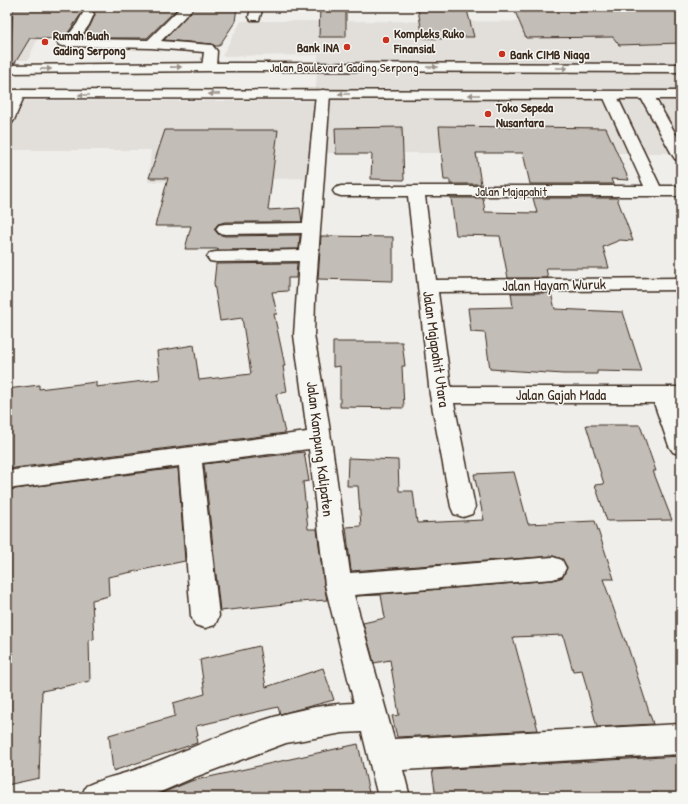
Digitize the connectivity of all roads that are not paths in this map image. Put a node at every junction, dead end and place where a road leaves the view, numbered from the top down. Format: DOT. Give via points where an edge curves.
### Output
graph roads {
  1 [pos="188,7"];
  2 [pos="88,14"];
  3 [pos="151,44"];
  4 [pos="209,67"];
  5 [pos="499,68"];
  6 [pos="681,68"];
  7 [pos="7,69"];
  8 [pos="12,94"];
  9 [pos="323,94"];
  10 [pos="507,95"];
  11 [pos="681,95"];
  12 [pos="610,96"];
  13 [pos="647,96"];
  14 [pos="7,120"];
  15 [pos="681,156"];
  16 [pos="341,191"];
  17 [pos="416,191"];
  18 [pos="654,191"];
  19 [pos="681,191"];
  20 [pos="312,228"];
  21 [pos="225,229"];
  22 [pos="309,255"];
  23 [pos="216,257"];
  24 [pos="681,284"];
  25 [pos="428,286"];
  26 [pos="441,395"];
  27 [pos="671,395"];
  28 [pos="318,439"];
  29 [pos="681,446"];
  30 [pos="190,456"];
  31 [pos="7,480"];
  32 [pos="462,507"];
  33 [pos="553,568"];
  34 [pos="338,585"];
  35 [pos="205,616"];
  36 [pos="373,717"];
  37 [pos="681,739"];
  38 [pos="383,755"];
  39 [pos="97,797"];
  40 [pos="394,797"];
  1 -- 3 [label="street"];
  2 -- 3 [label="street" via="83,25 66,42"];
  3 -- 4 [label="street" via="209,49"];
  4 -- 5 [label="street, Jalan Boulevard Gading Serpong, one-way"];
  7 -- 4 [label="street, Jalan Boulevard Gading Serpong, one-way"];
  5 -- 6 [label="street, Jalan Boulevard Gading Serpong, one-way"];
  5 -- 10 [label="street" via="548,75 556,81 556,86 548,89"];
  9 -- 8 [label="street, Jalan Boulevard Gading Serpong, one-way"];
  8 -- 14 [label="street"];
  10 -- 9 [label="street, Jalan Boulevard Gading Serpong, one-way"];
  9 -- 20 [label="street, Jalan Kampung Kalipaten"];
  10 -- 12 [label="street, Jalan Boulevard Gading Serpong"];
  11 -- 13 [label="street, Jalan Boulevard Gading Serpong"];
  12 -- 13 [label="street, Jalan Boulevard Gading Serpong"];
  12 -- 18 [label="street"];
  13 -- 15 [label="street"];
  16 -- 17 [label="street, Jalan Majapahit"];
  17 -- 18 [label="street, Jalan Majapahit"];
  17 -- 25 [label="street, Jalan Majapahit Utara"];
  18 -- 19 [label="street, Jalan Majapahit"];
  20 -- 21 [label="street"];
  20 -- 22 [label="street, Jalan Kampung Kalipaten"];
  22 -- 23 [label="street"];
  22 -- 28 [label="street, Jalan Kampung Kalipaten" via="304,335"];
  24 -- 25 [label="street, Jalan Hayam Wuruk"];
  25 -- 26 [label="street, Jalan Majapahit Utara"];
  26 -- 27 [label="street, Jalan Gajah Mada"];
  26 -- 32 [label="street, Jalan Majapahit Utara"];
  27 -- 29 [label="street"];
  28 -- 30 [label="street"];
  28 -- 34 [label="street, Jalan Kampung Kalipaten"];
  30 -- 31 [label="street"];
  30 -- 35 [label="street"];
  33 -- 34 [label="street"];
  34 -- 36 [label="street, Jalan Kampung Kalipaten"];
  36 -- 38 [label="street, Jalan Kampung Kalipaten"];
  36 -- 39 [label="street" via="343,718 286,728 190,763 147,782"];
  37 -- 38 [label="street"];
  38 -- 40 [label="street, Jalan Kampung Kalipaten"];
}
